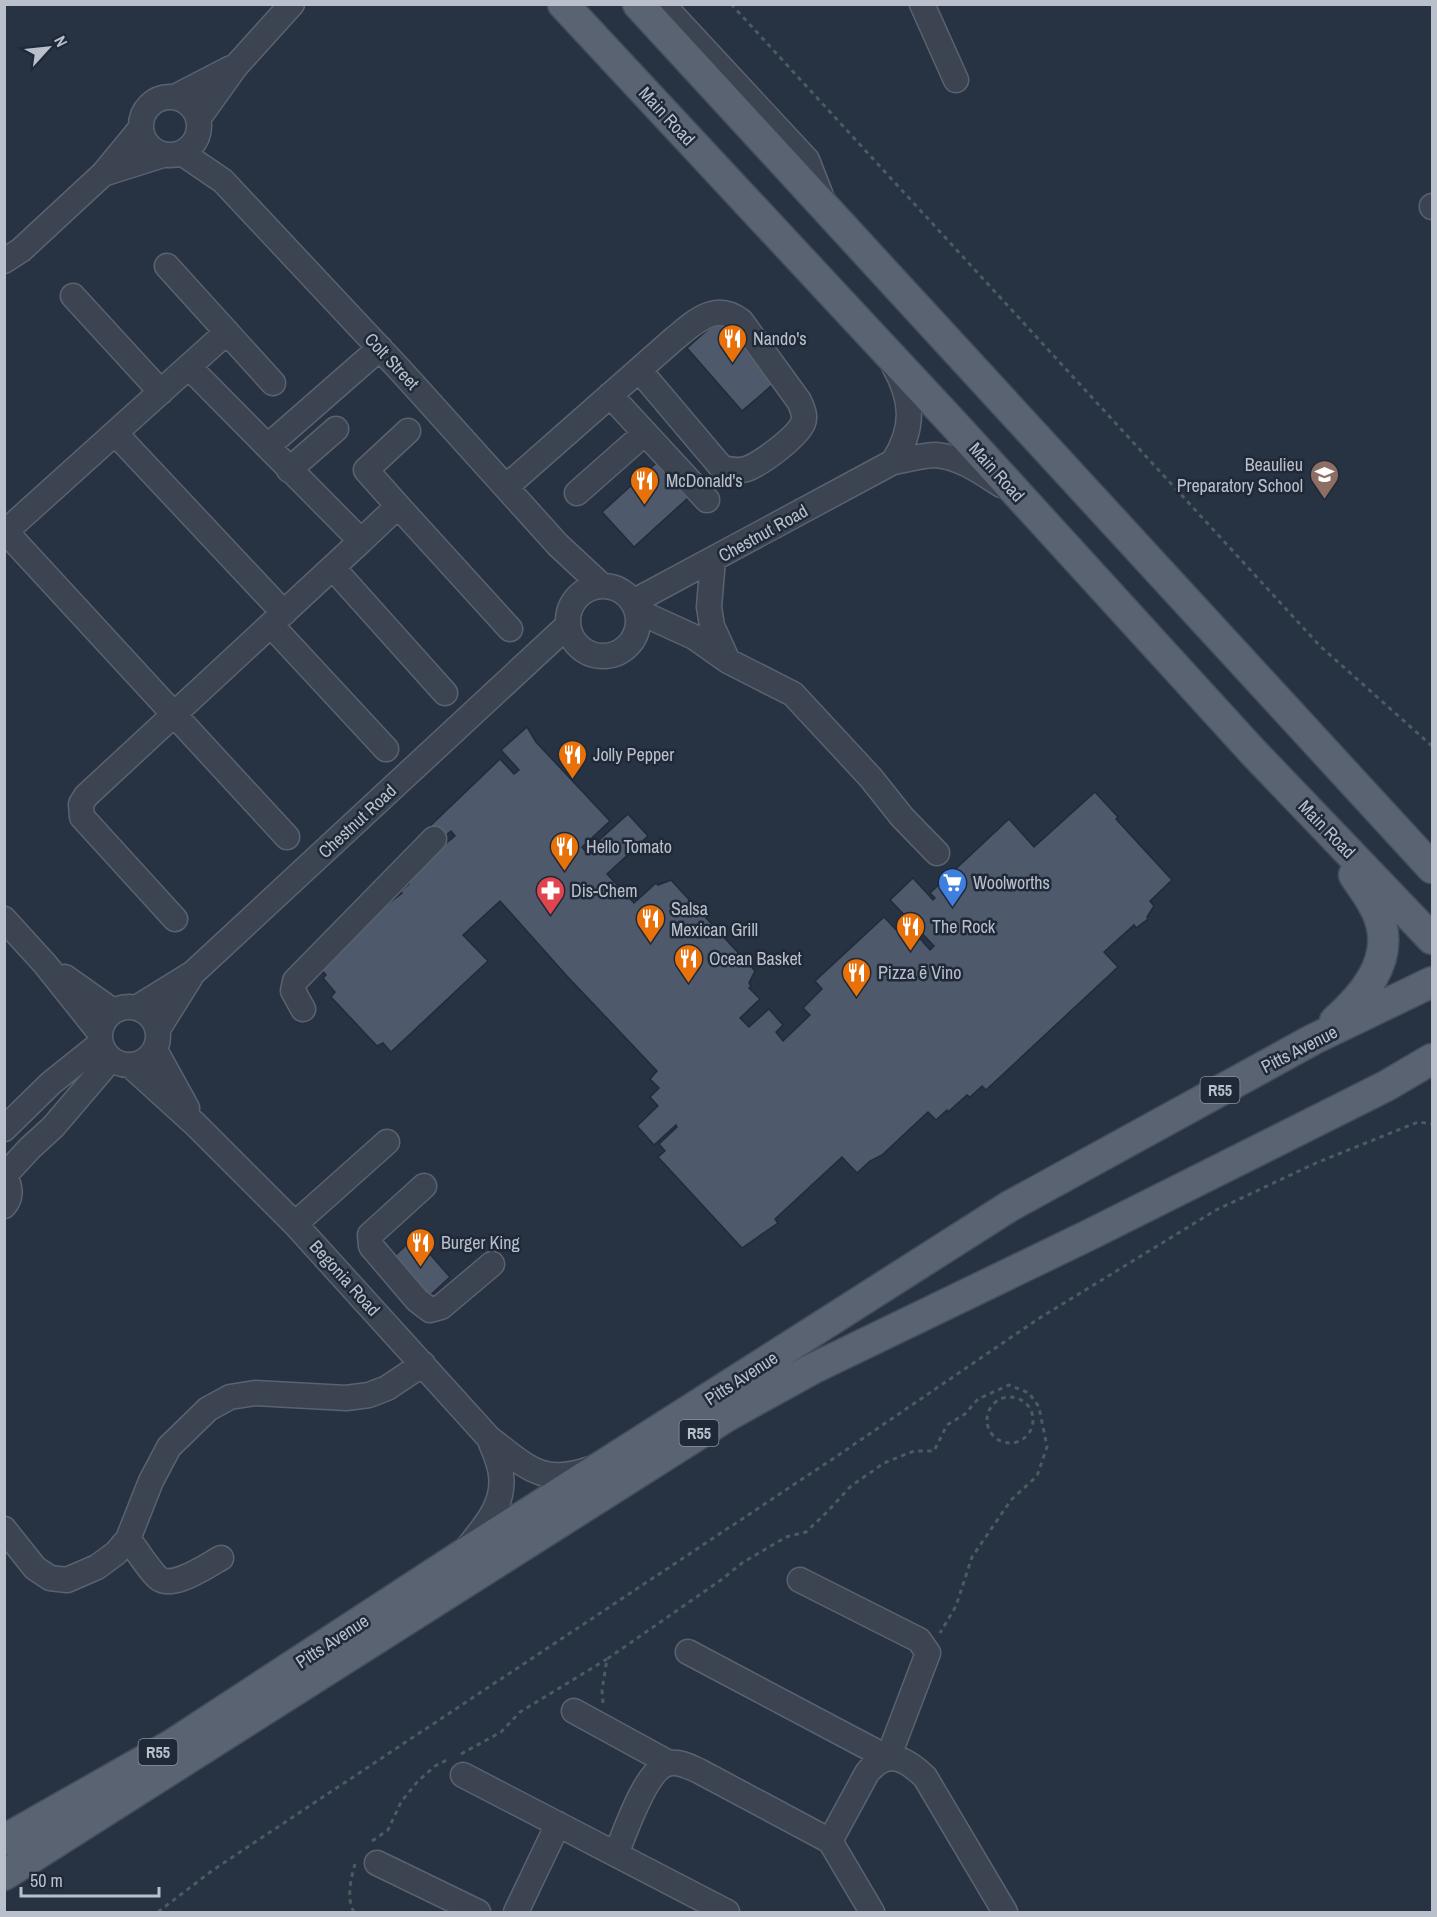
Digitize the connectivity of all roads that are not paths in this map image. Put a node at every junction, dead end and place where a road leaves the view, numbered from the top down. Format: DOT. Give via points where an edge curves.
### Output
graph roads {
  1 [pos="292,4"];
  2 [pos="563,4"];
  3 [pos="638,4"];
  4 [pos="653,4"];
  5 [pos="922,4"];
  6 [pos="236,66"];
  7 [pos="956,80"];
  8 [pos="174,97"];
  9 [pos="198,126"];
  10 [pos="140,129"];
  11 [pos="173,154"];
  12 [pos="104,174"];
  13 [pos="223,181"];
  14 [pos="828,213"];
  15 [pos="4,261"];
  16 [pos="167,266"];
  17 [pos="73,296"];
  18 [pos="227,332"];
  19 [pos="380,348"];
  20 [pos="884,348"];
  21 [pos="189,367"];
  22 [pos="640,371"];
  23 [pos="273,383"];
  24 [pos="161,392"];
  25 [pos="610,395"];
  26 [pos="336,429"];
  27 [pos="408,431"];
  28 [pos="115,433"];
  29 [pos="645,433"];
  30 [pos="268,446"];
  31 [pos="893,462"];
  32 [pos="289,470"];
  33 [pos="507,486"];
  34 [pos="577,493"];
  35 [pos="1018,495"];
  36 [pos="707,500"];
  37 [pos="398,506"];
  38 [pos="5,533"];
  39 [pos="361,542"];
  40 [pos="558,545"];
  41 [pos="713,560"];
  42 [pos="333,568"];
  43 [pos="601,585"];
  44 [pos="635,615"];
  45 [pos="278,619"];
  46 [pos="572,625"];
  47 [pos="510,629"];
  48 [pos="728,661"];
  49 [pos="445,693"];
  50 [pos="174,714"];
  51 [pos="1307,732"];
  52 [pos="386,749"];
  53 [pos="1253,752"];
  54 [pos="287,837"];
  55 [pos="1432,837"];
  56 [pos="434,839"];
  57 [pos="937,853"];
  58 [pos="1432,868"];
  59 [pos="4,919"];
  60 [pos="176,919"];
  61 [pos="1432,939"];
  62 [pos="45,964"];
  63 [pos="193,973"];
  64 [pos="1432,982"];
  65 [pos="138,1007"];
  66 [pos="303,1009"];
  67 [pos="114,1011"];
  68 [pos="1314,1039"];
  69 [pos="156,1040"];
  70 [pos="110,1050"];
  71 [pos="1432,1059"];
  72 [pos="65,1072"];
  73 [pos="1432,1072"];
  74 [pos="1386,1086"];
  75 [pos="84,1092"];
  76 [pos="195,1124"];
  77 [pos="4,1129"];
  78 [pos="387,1142"];
  79 [pos="4,1177"];
  80 [pos="424,1186"];
  81 [pos="4,1206"];
  82 [pos="296,1224"];
  83 [pos="492,1264"];
  84 [pos="423,1364"];
  85 [pos="489,1438"];
  86 [pos="614,1460"];
  87 [pos="4,1529"];
  88 [pos="129,1539"];
  89 [pos="459,1557"];
  90 [pos="221,1558"];
  91 [pos="800,1580"];
  92 [pos="688,1652"];
  93 [pos="574,1711"];
  94 [pos="888,1758"];
  95 [pos="669,1763"];
  96 [pos="463,1775"];
  97 [pos="558,1824"];
  98 [pos="4,1840"];
  99 [pos="830,1841"];
  100 [pos="616,1854"];
  101 [pos="377,1863"];
  102 [pos="4,1875"];
  103 [pos="478,1912"];
  104 [pos="516,1912"];
  105 [pos="727,1912"];
  106 [pos="872,1912"];
  107 [pos="1005,1912"];
  1 -- 6 [label="street"];
  2 -- 20 [label="main road, Main Road"];
  3 -- 14 [label="main road"];
  4 -- 14 [label="street" via="666,8 807,160"];
  5 -- 7 [label="street"];
  6 -- 8 [label="street"];
  6 -- 9 [label="street"];
  8 -- 9 [label="street" via="190,105"];
  8 -- 10 [label="street" via="150,104"];
  9 -- 11 [label="street" via="190,147"];
  9 -- 13 [label="street, Colt Street"];
  10 -- 11 [label="street" via="147,145 155,151"];
  10 -- 12 [label="street"];
  11 -- 12 [label="street"];
  11 -- 13 [label="street, Colt Street"];
  12 -- 15 [label="street"];
  13 -- 19 [label="street, Colt Street"];
  14 -- 51 [label="main road"];
  16 -- 18 [label="street"];
  17 -- 24 [label="street"];
  18 -- 21 [label="street"];
  18 -- 23 [label="street"];
  19 -- 30 [label="street"];
  19 -- 33 [label="street, Colt Street"];
  20 -- 31 [label="street" via="901,379 909,405 909,427"];
  20 -- 35 [label="main road, Main Road"];
  21 -- 24 [label="street"];
  21 -- 30 [label="street"];
  22 -- 22 [label="street" via="692,325 713,312 727,313 741,321 799,401 804,412 802,424 791,438 748,469 722,468"];
  22 -- 25 [label="street"];
  24 -- 28 [label="street"];
  25 -- 29 [label="street"];
  25 -- 33 [label="street"];
  26 -- 32 [label="street"];
  27 -- 37 [label="street" via="366,471"];
  28 -- 38 [label="street"];
  28 -- 45 [label="street"];
  29 -- 34 [label="street"];
  29 -- 36 [label="street"];
  30 -- 32 [label="street"];
  31 -- 35 [label="street, Chestnut Road" via="934,455 949,458 968,464"];
  31 -- 41 [label="street, Chestnut Road"];
  32 -- 39 [label="street"];
  33 -- 40 [label="street, Colt Street"];
  35 -- 53 [label="main road, Main Road"];
  37 -- 39 [label="street"];
  37 -- 47 [label="street"];
  38 -- 50 [label="street"];
  39 -- 42 [label="street"];
  40 -- 43 [label="street, Colt Street"];
  40 -- 46 [label="street, Colt Street"];
  41 -- 44 [label="street, Chestnut Road"];
  41 -- 48 [label="street" via="709,607 712,626"];
  42 -- 45 [label="street"];
  42 -- 49 [label="street"];
  43 -- 44 [label="street" via="623,592"];
  43 -- 46 [label="street" via="584,591"];
  44 -- 46 [label="street" via="630,644 611,656 588,653"];
  44 -- 48 [label="street" via="694,637"];
  45 -- 50 [label="street"];
  45 -- 52 [label="street"];
  46 -- 63 [label="street, Chestnut Road"];
  48 -- 57 [label="street" via="792,694"];
  50 -- 54 [label="street"];
  50 -- 60 [label="street" via="86,796 80,810 82,817"];
  51 -- 55 [label="main road"];
  51 -- 58 [label="main road"];
  53 -- 61 [label="main road, Main Road"];
  53 -- 68 [label="main road" via="1321,828 1371,899 1381,923 1383,947 1372,982 1354,1004"];
  56 -- 66 [label="street" via="295,981 293,991"];
  59 -- 62 [label="street, Begonia Road"];
  62 -- 67 [label="street, Begonia Road"];
  62 -- 70 [label="street, Begonia Road"];
  63 -- 65 [label="street, Chestnut Road"];
  63 -- 69 [label="street, Chestnut Road"];
  64 -- 68 [label="main road, Pitts Avenue / R55"];
  65 -- 67 [label="street"];
  65 -- 69 [label="street" via="154,1019"];
  67 -- 70 [label="street" via="107,1016"];
  68 -- 86 [label="main road, Pitts Avenue / R55" via="1010,1206"];
  69 -- 70 [label="street" via="148,1058 139,1063"];
  69 -- 76 [label="street, Begonia Road"];
  70 -- 72 [label="street"];
  70 -- 75 [label="street"];
  70 -- 76 [label="street, Begonia Road"];
  71 -- 74 [label="main road, Pitts Avenue / R55"];
  72 -- 75 [label="street"];
  72 -- 77 [label="street"];
  73 -- 74 [label="main road"];
  74 -- 102 [label="main road, Pitts Avenue / R55" via="812,1369 727,1416"];
  75 -- 79 [label="street"];
  76 -- 82 [label="street, Begonia Road"];
  78 -- 82 [label="street"];
  79 -- 81 [label="street" via="10,1190"];
  80 -- 83 [label="street" via="370,1236 371,1246 417,1300 430,1310 441,1307"];
  82 -- 84 [label="street, Begonia Road"];
  84 -- 85 [label="street, Begonia Road"];
  84 -- 88 [label="street" via="369,1395 346,1398 255,1393 230,1397 208,1408 169,1447"];
  85 -- 86 [label="street" via="542,1474 579,1473"];
  85 -- 89 [label="street" via="501,1474 501,1493 484,1527"];
  86 -- 89 [label="main road, Pitts Avenue / R55"];
  87 -- 88 [label="street" via="35,1568 50,1578 67,1580 97,1567"];
  88 -- 90 [label="street" via="158,1579 169,1582"];
  89 -- 98 [label="main road, Pitts Avenue / R55" via="173,1744"];
  91 -- 94 [label="street" via="919,1640 928,1653"];
  92 -- 94 [label="street"];
  93 -- 95 [label="street"];
  94 -- 99 [label="street" via="875,1763 867,1773"];
  94 -- 107 [label="street" via="904,1761 925,1777"];
  95 -- 99 [label="street" via="699,1771"];
  95 -- 100 [label="street" via="648,1781"];
  96 -- 97 [label="street"];
  97 -- 100 [label="street"];
  97 -- 104 [label="street"];
  99 -- 106 [label="street"];
  100 -- 105 [label="street"];
  101 -- 103 [label="street"];
}
